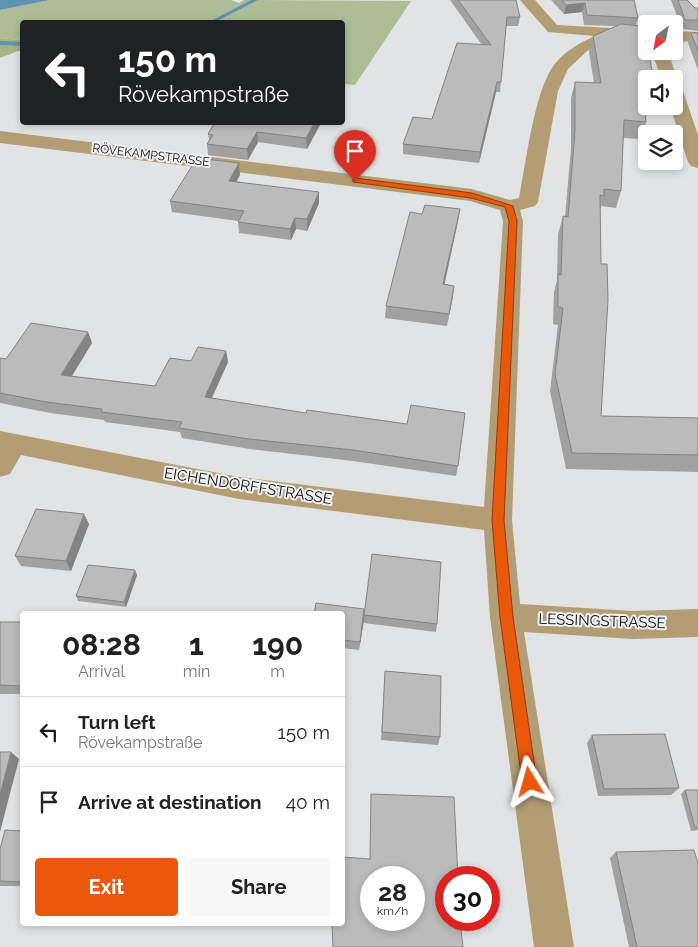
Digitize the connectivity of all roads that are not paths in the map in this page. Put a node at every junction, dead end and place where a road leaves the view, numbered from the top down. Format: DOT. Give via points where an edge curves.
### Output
graph roads {
  1 [pos="527,0"];
  2 [pos="613,34"];
  3 [pos="638,35"];
  4 [pos="683,36"];
  5 [pos="698,37"];
  6 [pos="682,115"];
  7 [pos="0,137"];
  8 [pos="698,162"];
  9 [pos="509,206"];
  10 [pos="4,451"];
  11 [pos="498,520"];
  12 [pos="506,617"];
  13 [pos="698,623"];
  14 [pos="554,947"];
  1 -- 2 [label="street" via="553,29"];
  2 -- 3 [label="street"];
  2 -- 9 [label="street" via="581,48 562,66 549,91 528,202"];
  4 -- 5 [label="street"];
  6 -- 8 [label="street"];
  7 -- 9 [label="street, RÖVEKAMPSTRASSE" via="472,195"];
  9 -- 11 [label="street" via="513,221"];
  10 -- 11 [label="street, EICHENDORFFSTRASSE" via="239,488"];
  11 -- 12 [label="street"];
  12 -- 13 [label="street, LESSINGSTRASSE" via="633,625"];
  12 -- 14 [label="street"];
}
